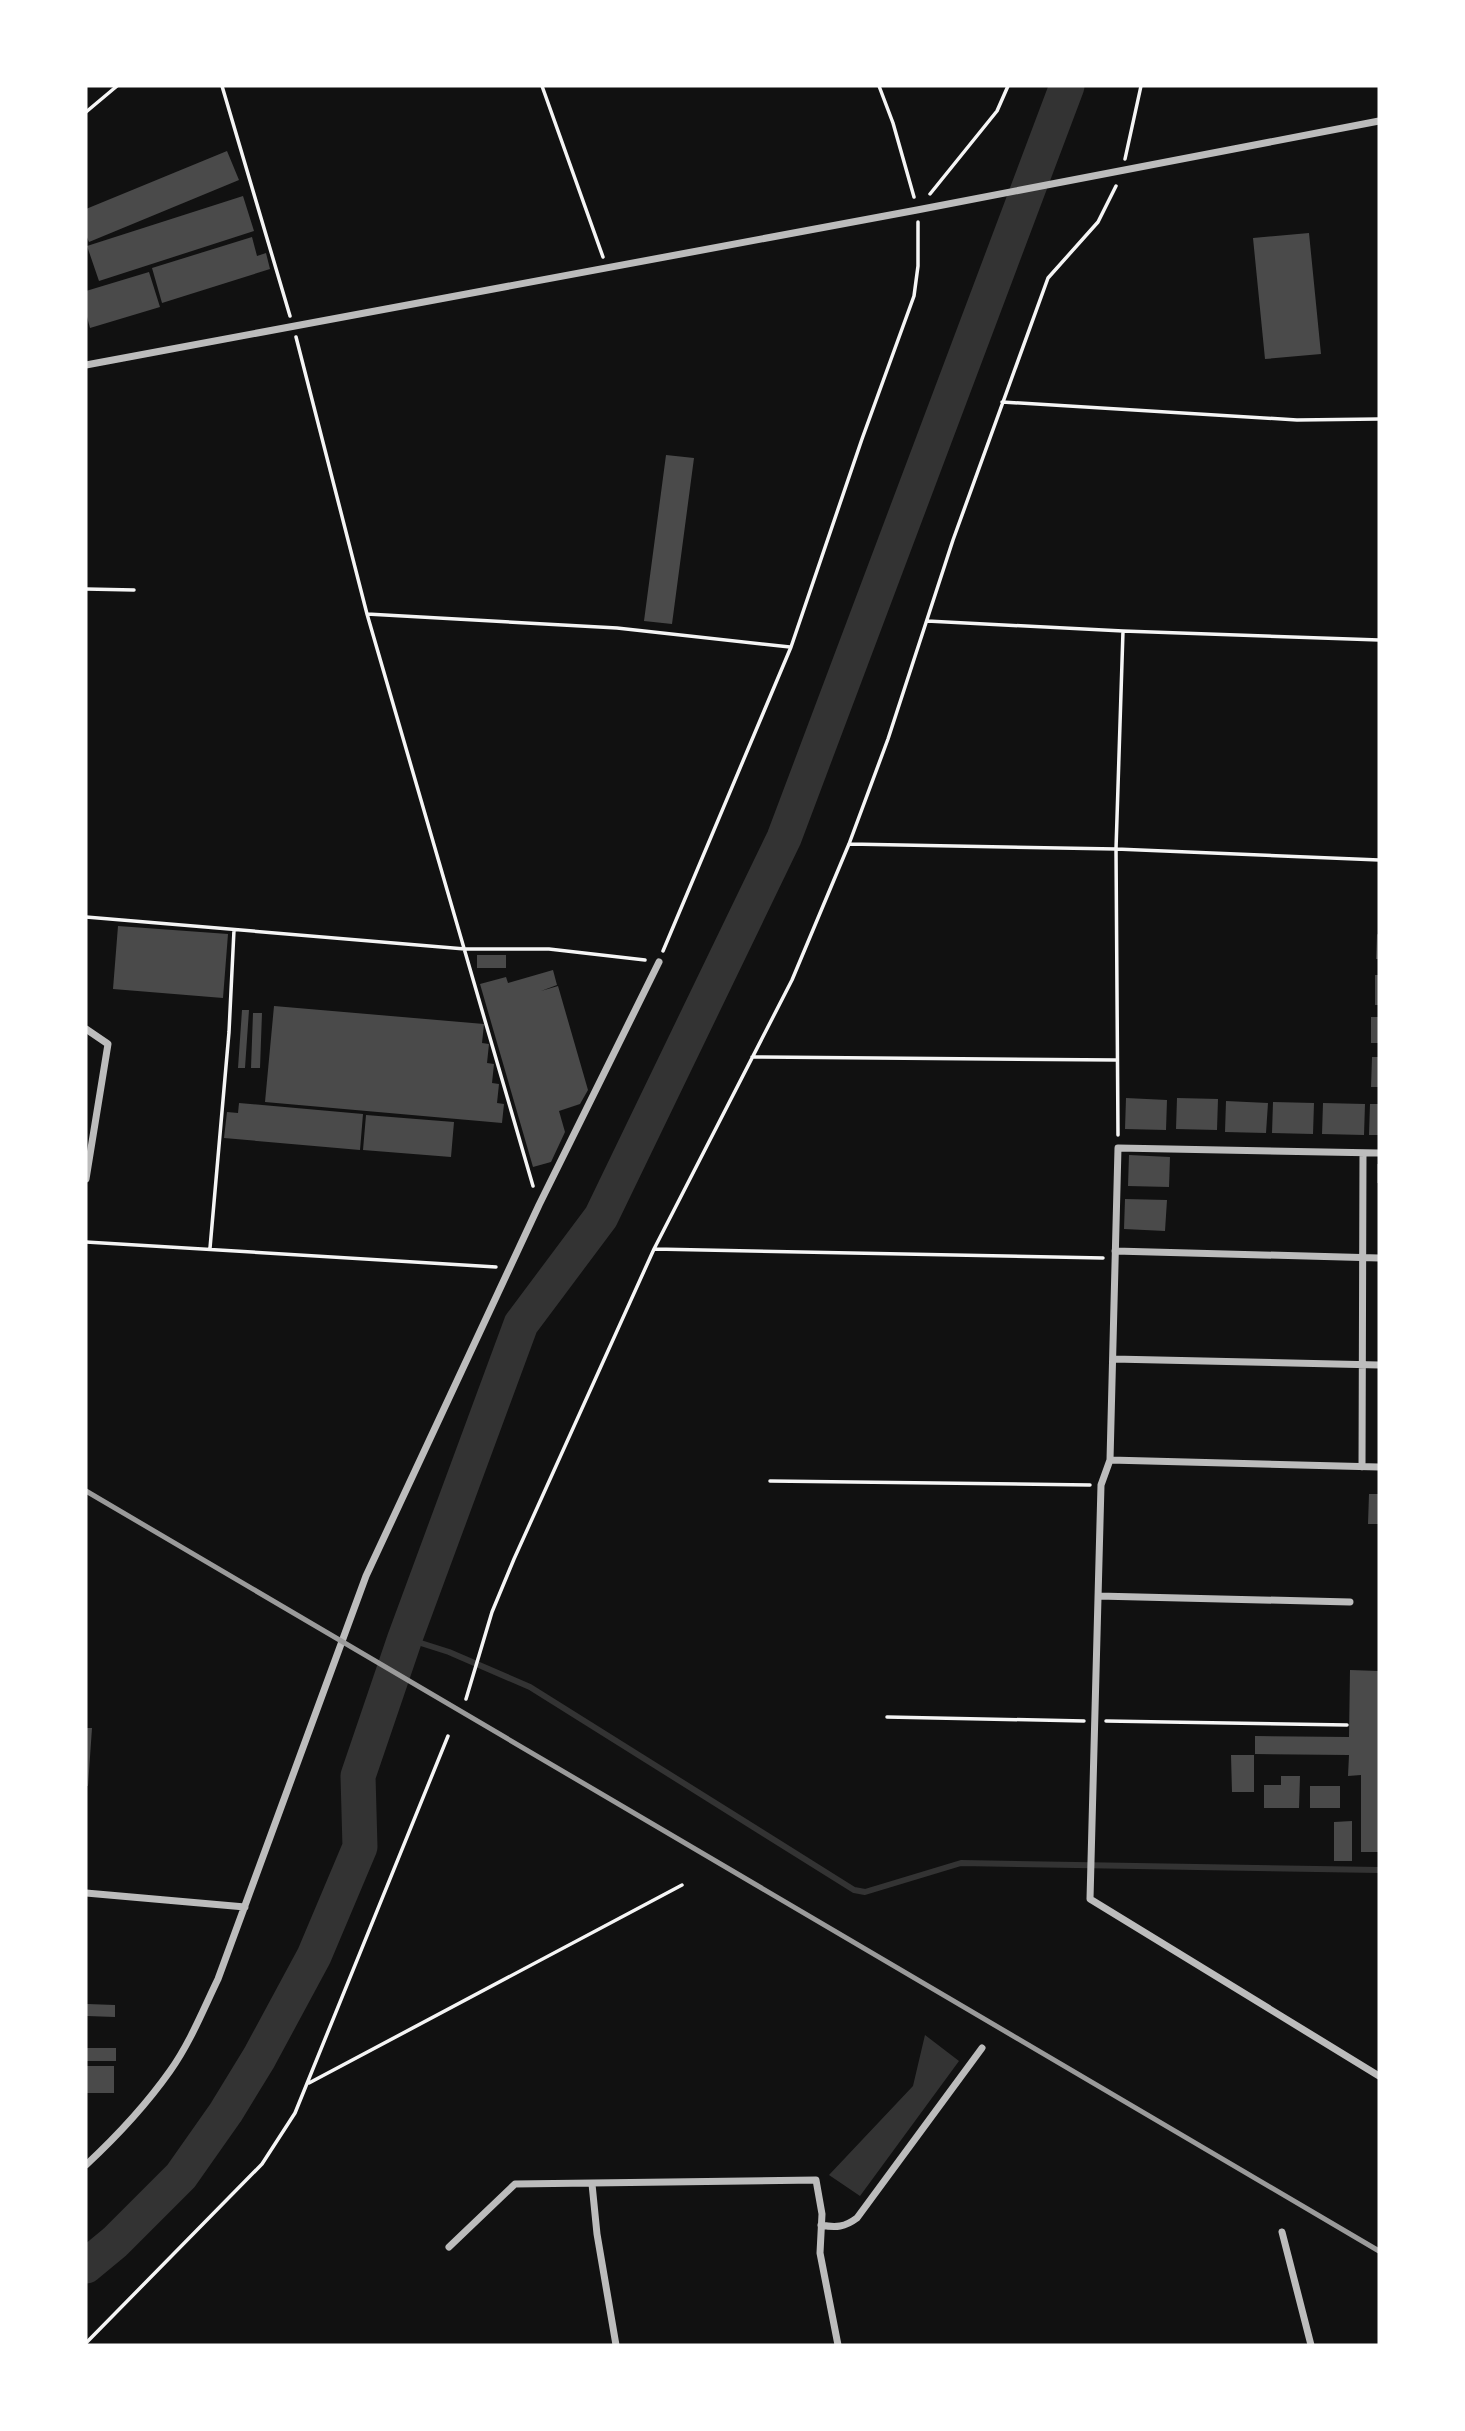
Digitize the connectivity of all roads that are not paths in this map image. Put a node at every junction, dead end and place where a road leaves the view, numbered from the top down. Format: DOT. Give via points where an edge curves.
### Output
graph roads {
  1 [pos="1379,121"];
  2 [pos="86,365"];
  3 [pos="659,962"];
  4 [pos="86,1029"];
  5 [pos="1363,1153"];
  6 [pos="1379,1153"];
  7 [pos="86,1179"];
  8 [pos="1115,1255"];
  9 [pos="1363,1257"];
  10 [pos="1379,1258"];
  11 [pos="1113,1359"];
  12 [pos="1362,1364"];
  13 [pos="1379,1365"];
  14 [pos="1110,1460"];
  15 [pos="1362,1467"];
  16 [pos="1379,1467"];
  17 [pos="1098,1596"];
  18 [pos="1350,1602"];
  19 [pos="86,1893"];
  20 [pos="244,1907"];
  21 [pos="982,2048"];
  22 [pos="1379,2076"];
  23 [pos="86,2165"];
  24 [pos="592,2184"];
  25 [pos="821,2225"];
  26 [pos="1282,2232"];
  27 [pos="449,2247"];
  28 [pos="616,2345"];
  29 [pos="838,2345"];
  30 [pos="1311,2345"];
  1 -- 2 [label="street"];
  3 -- 20 [label="street" via="539,1205 366,1576"];
  4 -- 7 [label="street" via="108,1044"];
  5 -- 6 [label="street"];
  5 -- 8 [label="street" via="1118,1147"];
  5 -- 9 [label="street"];
  8 -- 9 [label="street"];
  8 -- 11 [label="street"];
  9 -- 10 [label="street"];
  9 -- 12 [label="street"];
  11 -- 12 [label="street"];
  11 -- 14 [label="street"];
  12 -- 13 [label="street"];
  12 -- 15 [label="street"];
  14 -- 15 [label="street"];
  14 -- 17 [label="street" via="1101,1485"];
  15 -- 16 [label="street"];
  17 -- 18 [label="street"];
  17 -- 22 [label="street" via="1090,1899"];
  19 -- 20 [label="street"];
  20 -- 23 [label="street" via="218,1979 170,2070"];
  21 -- 25 [label="street" via="857,2218 837,2228"];
  24 -- 25 [label="street" via="816,2180"];
  24 -- 27 [label="street" via="515,2184"];
  24 -- 28 [label="street"];
  25 -- 29 [label="street" via="820,2253"];
  26 -- 30 [label="street"];
}
